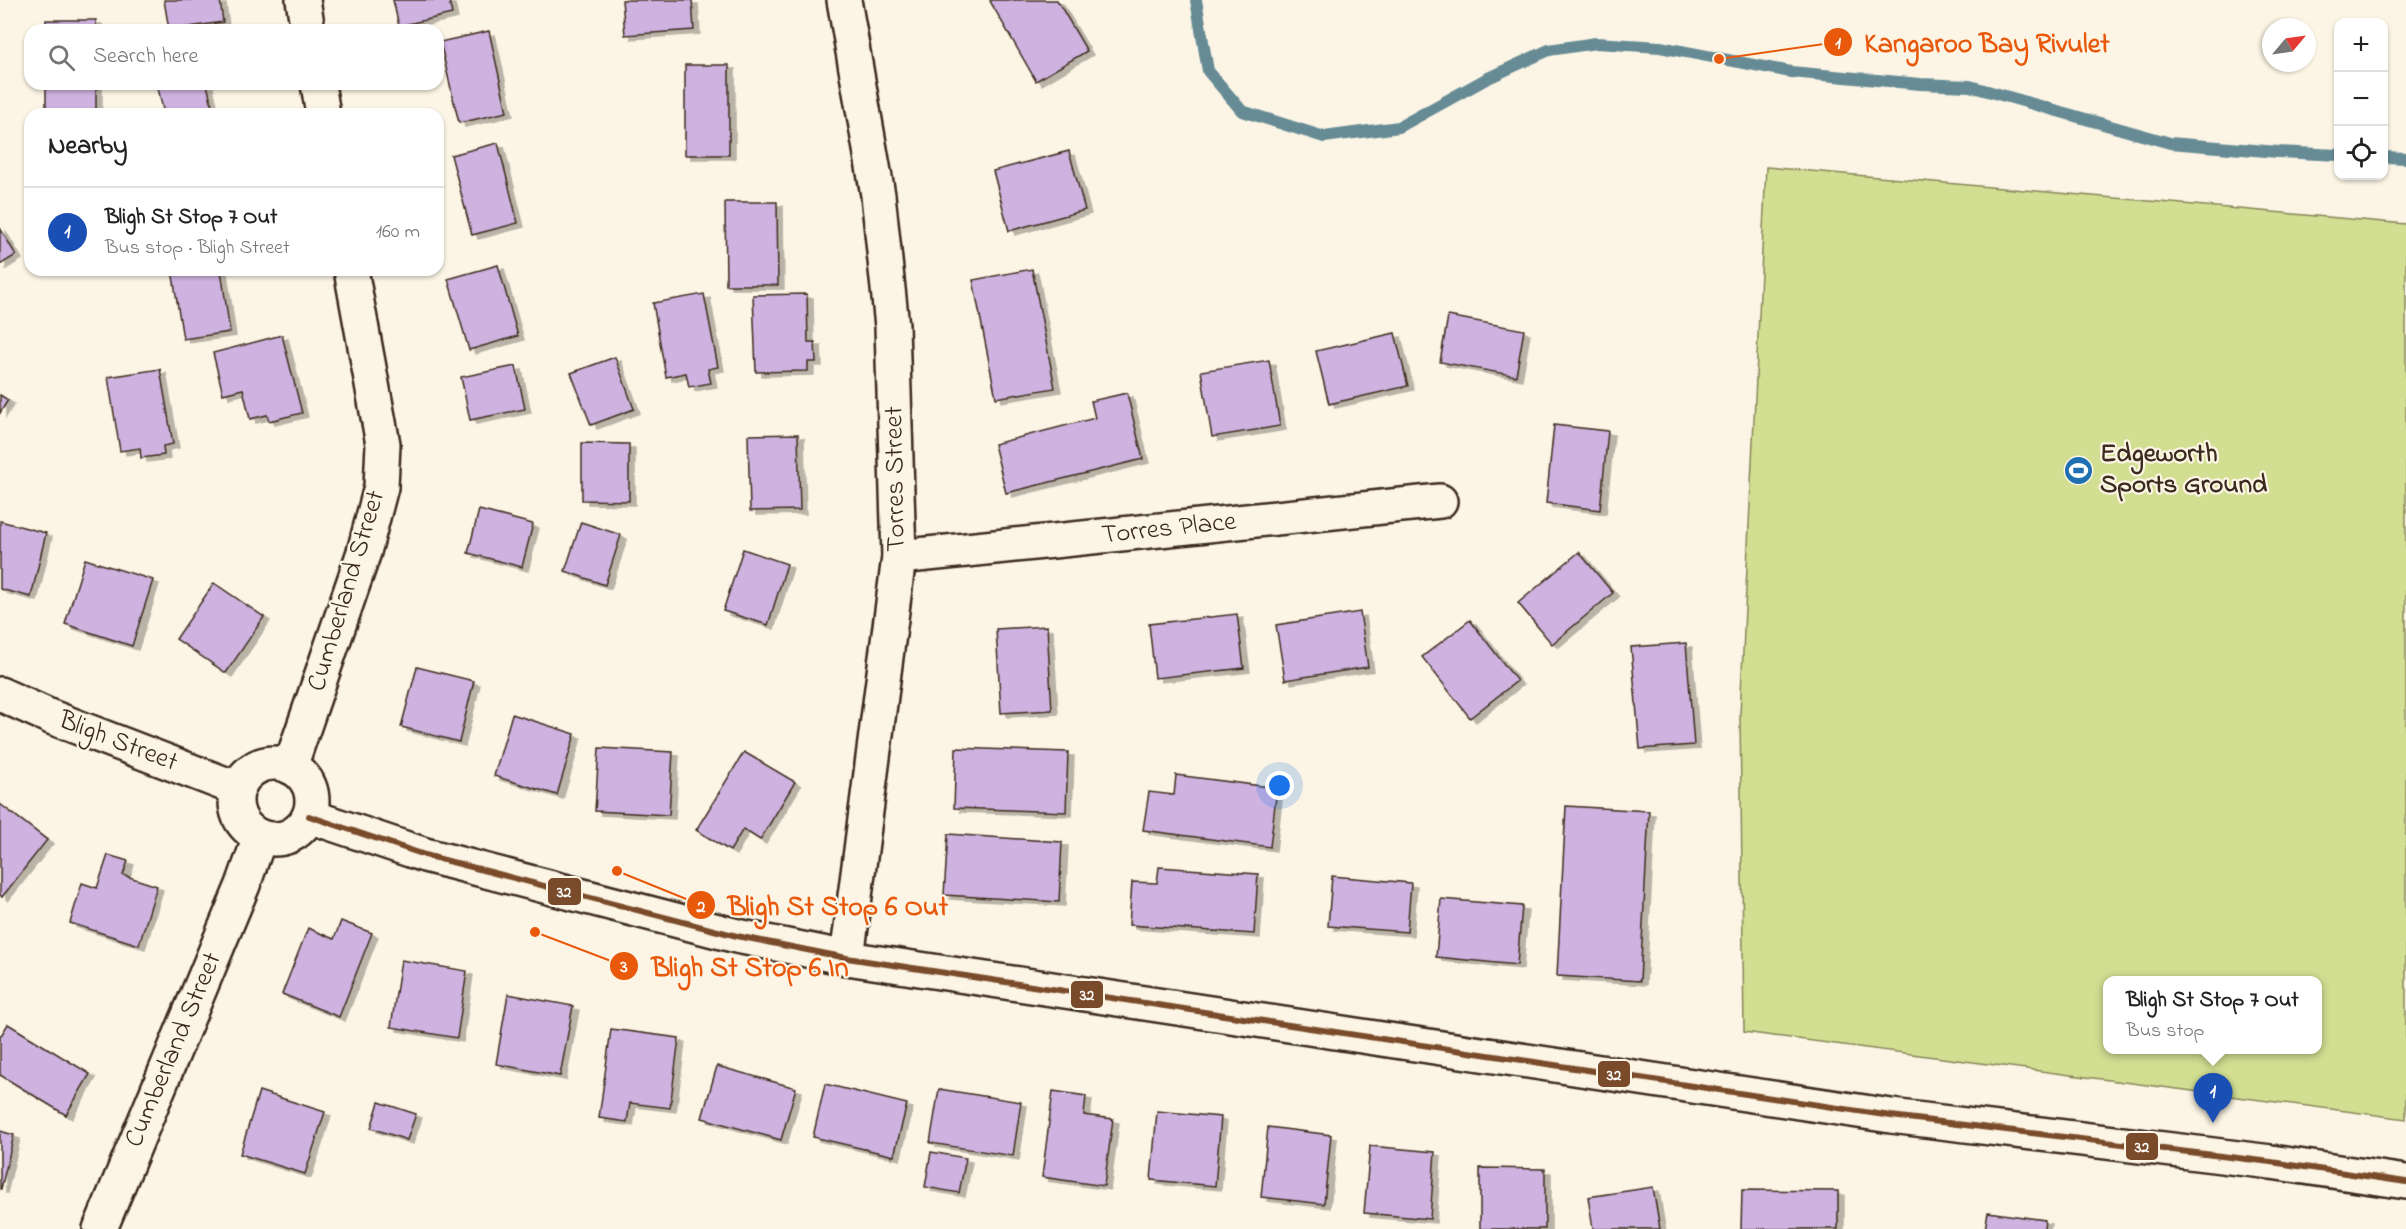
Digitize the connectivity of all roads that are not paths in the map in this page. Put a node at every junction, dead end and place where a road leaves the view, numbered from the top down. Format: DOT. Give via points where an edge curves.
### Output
graph roads {
  1 [pos="303,0"];
  2 [pos="844,0"];
  3 [pos="307,24"];
  4 [pos="319,90"];
  5 [pos="322,108"];
  6 [pos="352,276"];
  7 [pos="1440,501"];
  8 [pos="899,557"];
  9 [pos="0,694"];
  10 [pos="290,767"];
  11 [pos="238,789"];
  12 [pos="309,816"];
  13 [pos="260,837"];
  14 [pos="847,958"];
  15 [pos="2406,1182"];
  16 [pos="100,1229"];
  1 -- 3 [label="street"];
  2 -- 8 [label="street, Torres Street" via="878,195 892,326"];
  4 -- 5 [label="street"];
  6 -- 10 [label="street, Cumberland Street" via="383,444 381,487 364,552"];
  7 -- 8 [label="street, Torres Place"];
  8 -- 14 [label="street, Torres Street"];
  9 -- 11 [label="street, Bligh Street"];
  10 -- 11 [label="street" via="265,764 244,777"];
  10 -- 12 [label="street" via="307,783 311,793"];
  11 -- 13 [label="street" via="237,812 250,831"];
  12 -- 13 [label="street" via="284,838"];
  12 -- 14 [label="street" via="425,855 737,936"];
  13 -- 16 [label="street, Cumberland Street"];
  14 -- 15 [label="street" via="1891,1116 2260,1160"];
}
